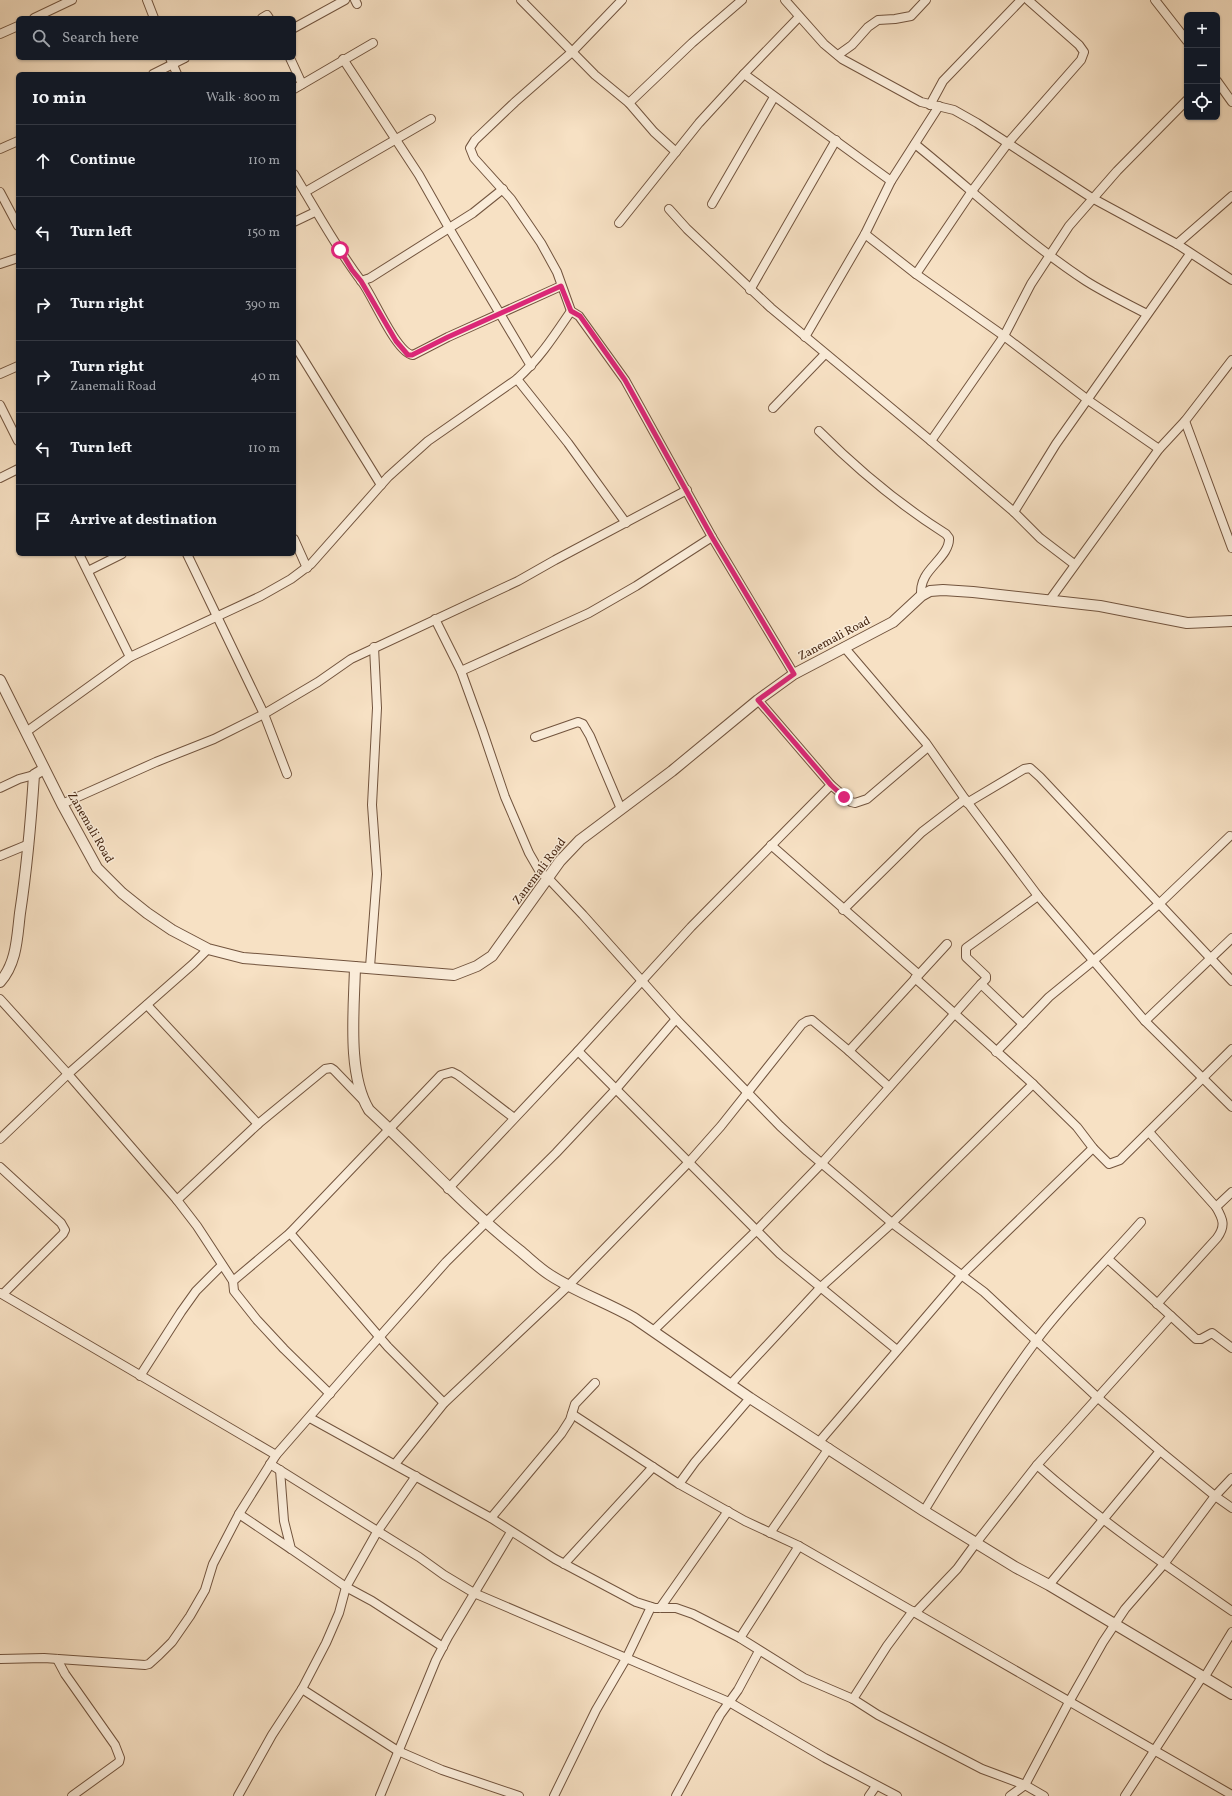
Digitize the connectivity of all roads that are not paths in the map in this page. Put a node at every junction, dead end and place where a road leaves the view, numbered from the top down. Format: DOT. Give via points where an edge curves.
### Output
graph roads {
  1 [pos="72,0"];
  2 [pos="147,0"];
  3 [pos="345,0"];
  4 [pos="521,0"];
  5 [pos="622,0"];
  6 [pos="742,0"];
  7 [pos="785,0"];
  8 [pos="926,0"];
  9 [pos="1021,0"];
  10 [pos="1028,0"];
  11 [pos="1155,0"];
  12 [pos="38,16"];
  13 [pos="153,16"];
  14 [pos="799,17"];
  15 [pos="16,27"];
  16 [pos="296,27"];
  17 [pos="0,34"];
  18 [pos="1184,37"];
  19 [pos="373,43"];
  20 [pos="572,52"];
  21 [pos="838,55"];
  22 [pos="343,59"];
  23 [pos="291,60"];
  24 [pos="171,61"];
  25 [pos="156,72"];
  26 [pos="176,72"];
  27 [pos="744,74"];
  28 [pos="302,84"];
  29 [pos="1219,84"];
  30 [pos="296,88"];
  31 [pos="774,97"];
  32 [pos="1232,102"];
  33 [pos="629,103"];
  34 [pos="1184,103"];
  35 [pos="930,105"];
  36 [pos="939,106"];
  37 [pos="431,120"];
  38 [pos="397,140"];
  39 [pos="836,140"];
  40 [pos="16,141"];
  41 [pos="1008,143"];
  42 [pos="915,144"];
  43 [pos="0,149"];
  44 [pos="676,152"];
  45 [pos="296,177"];
  46 [pos="891,181"];
  47 [pos="503,189"];
  48 [pos="972,191"];
  49 [pos="0,192"];
  50 [pos="305,192"];
  51 [pos="1232,196"];
  52 [pos="1092,198"];
  53 [pos="712,204"];
  54 [pos="668,209"];
  55 [pos="315,212"];
  56 [pos="296,221"];
  57 [pos="16,222"];
  58 [pos="619,223"];
  59 [pos="449,228"];
  60 [pos="865,234"];
  61 [pos="1177,244"];
  62 [pos="1049,254"];
  63 [pos="1190,254"];
  64 [pos="16,259"];
  65 [pos="0,264"];
  66 [pos="916,274"];
  67 [pos="1232,280"];
  68 [pos="361,281"];
  69 [pos="561,286"];
  70 [pos="750,290"];
  71 [pos="571,311"];
  72 [pos="500,314"];
  73 [pos="1147,314"];
  74 [pos="1004,336"];
  75 [pos="805,337"];
  76 [pos="296,347"];
  77 [pos="825,354"];
  78 [pos="1232,360"];
  79 [pos="531,366"];
  80 [pos="16,367"];
  81 [pos="0,374"];
  82 [pos="517,378"];
  83 [pos="1088,400"];
  84 [pos="0,405"];
  85 [pos="773,408"];
  86 [pos="1185,421"];
  87 [pos="819,431"];
  88 [pos="16,437"];
  89 [pos="931,441"];
  90 [pos="1159,449"];
  91 [pos="16,470"];
  92 [pos="0,478"];
  93 [pos="381,485"];
  94 [pos="687,490"];
  95 [pos="1014,512"];
  96 [pos="626,523"];
  97 [pos="712,537"];
  98 [pos="296,543"];
  99 [pos="1232,548"];
  100 [pos="80,556"];
  101 [pos="118,556"];
  102 [pos="188,556"];
  103 [pos="1074,564"];
  104 [pos="307,568"];
  105 [pos="88,571"];
  106 [pos="921,596"];
  107 [pos="1049,600"];
  108 [pos="215,616"];
  109 [pos="434,620"];
  110 [pos="1232,622"];
  111 [pos="374,647"];
  112 [pos="844,647"];
  113 [pos="130,656"];
  114 [pos="461,671"];
  115 [pos="794,674"];
  116 [pos="0,680"];
  117 [pos="758,700"];
  118 [pos="264,714"];
  119 [pos="26,732"];
  120 [pos="535,737"];
  121 [pos="928,747"];
  122 [pos="44,769"];
  123 [pos="287,774"];
  124 [pos="34,775"];
  125 [pos="831,785"];
  126 [pos="0,788"];
  127 [pos="966,801"];
  128 [pos="62,804"];
  129 [pos="621,809"];
  130 [pos="1230,836"];
  131 [pos="29,844"];
  132 [pos="771,845"];
  133 [pos="0,856"];
  134 [pos="548,878"];
  135 [pos="1038,896"];
  136 [pos="1159,904"];
  137 [pos="843,910"];
  138 [pos="1232,938"];
  139 [pos="947,944"];
  140 [pos="208,949"];
  141 [pos="1211,959"];
  142 [pos="1094,961"];
  143 [pos="355,967"];
  144 [pos="370,967"];
  145 [pos="917,976"];
  146 [pos="642,981"];
  147 [pos="1232,981"];
  148 [pos="0,982"];
  149 [pos="981,984"];
  150 [pos="0,999"];
  151 [pos="147,1005"];
  152 [pos="956,1014"];
  153 [pos="676,1020"];
  154 [pos="1145,1021"];
  155 [pos="1023,1024"];
  156 [pos="1232,1049"];
  157 [pos="578,1051"];
  158 [pos="848,1051"];
  159 [pos="996,1052"];
  160 [pos="68,1074"];
  161 [pos="1203,1078"];
  162 [pos="1032,1084"];
  163 [pos="889,1087"];
  164 [pos="617,1088"];
  165 [pos="748,1093"];
  166 [pos="362,1099"];
  167 [pos="1232,1107"];
  168 [pos="514,1118"];
  169 [pos="258,1124"];
  170 [pos="390,1130"];
  171 [pos="1149,1132"];
  172 [pos="0,1139"];
  173 [pos="1093,1148"];
  174 [pos="690,1161"];
  175 [pos="822,1164"];
  176 [pos="0,1167"];
  177 [pos="448,1189"];
  178 [pos="1232,1192"];
  179 [pos="177,1200"];
  180 [pos="1216,1207"];
  181 [pos="1141,1222"];
  182 [pos="485,1223"];
  183 [pos="892,1223"];
  184 [pos="757,1230"];
  185 [pos="290,1233"];
  186 [pos="1108,1259"];
  187 [pos="222,1265"];
  188 [pos="961,1276"];
  189 [pos="233,1281"];
  190 [pos="568,1286"];
  191 [pos="821,1288"];
  192 [pos="1,1293"];
  193 [pos="1157,1304"];
  194 [pos="1171,1316"];
  195 [pos="653,1331"];
  196 [pos="380,1338"];
  197 [pos="1037,1341"];
  198 [pos="1232,1348"];
  199 [pos="897,1350"];
  200 [pos="140,1376"];
  201 [pos="596,1383"];
  202 [pos="730,1385"];
  203 [pos="330,1394"];
  204 [pos="1098,1397"];
  205 [pos="750,1398"];
  206 [pos="444,1403"];
  207 [pos="572,1414"];
  208 [pos="310,1418"];
  209 [pos="819,1442"];
  210 [pos="829,1448"];
  211 [pos="1160,1451"];
  212 [pos="276,1455"];
  213 [pos="270,1464"];
  214 [pos="395,1464"];
  215 [pos="1037,1465"];
  216 [pos="653,1467"];
  217 [pos="280,1470"];
  218 [pos="416,1476"];
  219 [pos="1232,1478"];
  220 [pos="679,1484"];
  221 [pos="1215,1496"];
  222 [pos="1232,1508"];
  223 [pos="728,1511"];
  224 [pos="924,1511"];
  225 [pos="239,1514"];
  226 [pos="490,1518"];
  227 [pos="1104,1520"];
  228 [pos="377,1532"];
  229 [pos="511,1532"];
  230 [pos="770,1533"];
  231 [pos="976,1542"];
  232 [pos="799,1546"];
  233 [pos="291,1549"];
  234 [pos="564,1564"];
  235 [pos="1164,1564"];
  236 [pos="1049,1585"];
  237 [pos="346,1587"];
  238 [pos="474,1593"];
  239 [pos="651,1607"];
  240 [pos="660,1608"];
  241 [pos="914,1611"];
  242 [pos="1232,1611"];
  243 [pos="1115,1623"];
  244 [pos="1232,1632"];
  245 [pos="740,1638"];
  246 [pos="443,1647"];
  247 [pos="759,1651"];
  248 [pos="627,1657"];
  249 [pos="0,1659"];
  250 [pos="57,1659"];
  251 [pos="1203,1677"];
  252 [pos="302,1689"];
  253 [pos="1232,1694"];
  254 [pos="853,1699"];
  255 [pos="729,1702"];
  256 [pos="1069,1702"];
  257 [pos="1154,1750"];
  258 [pos="398,1751"];
  259 [pos="1025,1785"];
  260 [pos="876,1786"];
  261 [pos="1232,1795"];
  262 [pos="72,1796"];
  263 [pos="238,1796"];
  264 [pos="380,1796"];
  265 [pos="519,1796"];
  266 [pos="554,1796"];
  267 [pos="676,1796"];
  268 [pos="869,1796"];
  269 [pos="897,1796"];
  270 [pos="1010,1796"];
  271 [pos="1044,1796"];
  272 [pos="1125,1796"];
  1 -- 12 [label="street"];
  2 -- 13 [label="street"];
  3 -- 16 [label="street"];
  4 -- 20 [label="street"];
  5 -- 20 [label="street"];
  6 -- 33 [label="street"];
  7 -- 14 [label="street"];
  8 -- 21 [label="street" via="911,16 878,20"];
  9 -- 35 [label="street" via="943,81"];
  10 -- 41 [label="street" via="1084,52 1081,60"];
  11 -- 18 [label="street"];
  14 -- 21 [label="street"];
  14 -- 27 [label="street"];
  15 -- 17 [label="street"];
  19 -- 22 [label="street"];
  20 -- 33 [label="street"];
  20 -- 47 [label="street" via="472,144 470,148 474,158"];
  21 -- 35 [label="street"];
  22 -- 28 [label="street"];
  22 -- 38 [label="street"];
  23 -- 28 [label="street"];
  24 -- 25 [label="street"];
  24 -- 26 [label="street"];
  27 -- 31 [label="street"];
  27 -- 44 [label="street"];
  28 -- 30 [label="street"];
  29 -- 32 [label="street"];
  31 -- 39 [label="street"];
  31 -- 53 [label="street"];
  33 -- 44 [label="street" via="654,132"];
  34 -- 52 [label="street"];
  35 -- 36 [label="street"];
  36 -- 41 [label="street" via="954,110"];
  36 -- 42 [label="street"];
  37 -- 38 [label="street"];
  38 -- 50 [label="street"];
  38 -- 59 [label="street" via="436,202"];
  39 -- 46 [label="street"];
  39 -- 70 [label="street"];
  40 -- 43 [label="street"];
  41 -- 48 [label="street"];
  41 -- 52 [label="street"];
  42 -- 46 [label="street"];
  42 -- 48 [label="street"];
  44 -- 58 [label="street"];
  45 -- 50 [label="street"];
  46 -- 60 [label="street"];
  47 -- 59 [label="street" via="479,209"];
  47 -- 69 [label="street" via="541,243 557,272"];
  48 -- 62 [label="street"];
  48 -- 66 [label="street"];
  49 -- 57 [label="street"];
  50 -- 55 [label="street"];
  51 -- 61 [label="street"];
  52 -- 61 [label="street"];
  52 -- 62 [label="street"];
  54 -- 70 [label="street"];
  55 -- 56 [label="street"];
  55 -- 68 [label="street"];
  59 -- 68 [label="street" via="370,278"];
  59 -- 72 [label="street"];
  60 -- 66 [label="street"];
  60 -- 75 [label="street"];
  61 -- 63 [label="street"];
  62 -- 73 [label="street" via="1087,282"];
  62 -- 74 [label="street"];
  63 -- 67 [label="street"];
  63 -- 73 [label="street"];
  64 -- 65 [label="street"];
  66 -- 74 [label="street"];
  68 -- 72 [label="street" via="396,341 408,355"];
  69 -- 71 [label="street"];
  69 -- 72 [label="street"];
  70 -- 75 [label="street"];
  71 -- 79 [label="street"];
  71 -- 94 [label="street" via="580,316 625,380"];
  72 -- 79 [label="street"];
  73 -- 83 [label="street"];
  74 -- 83 [label="street"];
  74 -- 89 [label="street"];
  75 -- 77 [label="street"];
  76 -- 93 [label="street"];
  77 -- 85 [label="street"];
  77 -- 89 [label="street"];
  78 -- 86 [label="street"];
  79 -- 82 [label="street"];
  80 -- 81 [label="street"];
  82 -- 93 [label="street" via="428,441"];
  82 -- 96 [label="street"];
  83 -- 90 [label="street"];
  83 -- 95 [label="street" via="1048,456"];
  84 -- 88 [label="street"];
  86 -- 90 [label="street"];
  86 -- 99 [label="street"];
  87 -- 106 [label="street" via="877,482 949,538 946,550 924,578"];
  89 -- 95 [label="street"];
  90 -- 103 [label="street"];
  91 -- 92 [label="street"];
  93 -- 104 [label="street"];
  94 -- 96 [label="street"];
  94 -- 97 [label="street"];
  95 -- 103 [label="street" via="1040,538"];
  96 -- 109 [label="street" via="518,581"];
  97 -- 114 [label="street" via="636,586 589,612"];
  97 -- 115 [label="street"];
  98 -- 104 [label="street"];
  100 -- 105 [label="street"];
  101 -- 105 [label="street"];
  102 -- 108 [label="street"];
  103 -- 107 [label="street"];
  104 -- 108 [label="street" via="261,596"];
  105 -- 113 [label="street"];
  106 -- 107 [label="street, Zanemali Road" via="943,590"];
  106 -- 112 [label="street, Zanemali Road" via="893,622"];
  107 -- 110 [label="street, Zanemali Road" via="1100,606 1187,623"];
  108 -- 113 [label="street"];
  108 -- 118 [label="street"];
  109 -- 111 [label="street"];
  109 -- 114 [label="street"];
  111 -- 118 [label="street"];
  111 -- 144 [label="street" via="377,708 372,804 377,874"];
  112 -- 115 [label="street, Zanemali Road"];
  112 -- 121 [label="street"];
  113 -- 119 [label="street"];
  114 -- 134 [label="street" via="505,797 534,864"];
  115 -- 117 [label="street, Zanemali Road"];
  116 -- 119 [label="street, Zanemali Road"];
  117 -- 125 [label="street"];
  117 -- 129 [label="street, Zanemali Road" via="672,771"];
  118 -- 123 [label="street"];
  118 -- 128 [label="street" via="214,739"];
  119 -- 122 [label="street, Zanemali Road"];
  120 -- 129 [label="street" via="578,722 583,724"];
  121 -- 125 [label="street" via="867,799 860,802 851,802"];
  121 -- 127 [label="street"];
  122 -- 124 [label="street"];
  122 -- 128 [label="street, Zanemali Road"];
  124 -- 126 [label="street"];
  124 -- 131 [label="street"];
  125 -- 132 [label="street"];
  127 -- 135 [label="street"];
  127 -- 136 [label="street" via="1030,768"];
  127 -- 137 [label="street" via="922,832"];
  128 -- 140 [label="street, Zanemali Road" via="97,868 122,893 172,930"];
  129 -- 134 [label="street, Zanemali Road" via="580,840"];
  130 -- 136 [label="street"];
  131 -- 133 [label="street"];
  131 -- 148 [label="street" via="15,953 5,977"];
  132 -- 137 [label="street"];
  132 -- 146 [label="street"];
  134 -- 144 [label="street, Zanemali Road" via="492,956 477,966 454,974"];
  134 -- 146 [label="street"];
  135 -- 142 [label="street"];
  135 -- 149 [label="street" via="966,948 966,957 986,976"];
  136 -- 141 [label="street"];
  136 -- 142 [label="street"];
  137 -- 145 [label="street"];
  138 -- 141 [label="street"];
  139 -- 145 [label="street"];
  140 -- 143 [label="street, Zanemali Road" via="243,958"];
  140 -- 151 [label="street"];
  141 -- 147 [label="street"];
  141 -- 154 [label="street"];
  142 -- 154 [label="street"];
  142 -- 155 [label="street" via="1049,997"];
  143 -- 144 [label="street, Zanemali Road"];
  143 -- 166 [label="street" via="355,1072"];
  145 -- 152 [label="street"];
  145 -- 158 [label="street"];
  146 -- 153 [label="street"];
  146 -- 157 [label="street"];
  149 -- 152 [label="street"];
  149 -- 155 [label="street"];
  150 -- 160 [label="street"];
  151 -- 160 [label="street"];
  151 -- 169 [label="street"];
  152 -- 159 [label="street"];
  152 -- 163 [label="street"];
  153 -- 164 [label="street"];
  153 -- 165 [label="street"];
  154 -- 161 [label="street"];
  155 -- 159 [label="street"];
  156 -- 161 [label="street"];
  157 -- 164 [label="street"];
  157 -- 168 [label="street"];
  158 -- 163 [label="street"];
  158 -- 165 [label="street" via="812,1020 807,1020"];
  159 -- 162 [label="street"];
  160 -- 172 [label="street"];
  160 -- 179 [label="street"];
  161 -- 167 [label="street"];
  161 -- 171 [label="street"];
  162 -- 173 [label="street" via="1077,1127"];
  162 -- 183 [label="street"];
  163 -- 175 [label="street"];
  164 -- 174 [label="street"];
  164 -- 182 [label="street"];
  165 -- 174 [label="street"];
  165 -- 175 [label="street"];
  166 -- 169 [label="street" via="334,1070 328,1068"];
  166 -- 170 [label="street" via="369,1110"];
  168 -- 170 [label="street" via="458,1075 447,1072 441,1075"];
  168 -- 177 [label="street"];
  169 -- 179 [label="street"];
  170 -- 177 [label="street"];
  170 -- 185 [label="street"];
  171 -- 173 [label="street" via="1113,1164 1106,1162"];
  171 -- 180 [label="street"];
  173 -- 188 [label="street"];
  174 -- 184 [label="street"];
  174 -- 190 [label="street"];
  175 -- 183 [label="street"];
  175 -- 184 [label="street"];
  176 -- 192 [label="street" via="61,1223 65,1230"];
  177 -- 182 [label="street"];
  178 -- 180 [label="street"];
  179 -- 187 [label="street" via="198,1226"];
  180 -- 193 [label="street" via="1222,1217 1222,1231"];
  181 -- 186 [label="street"];
  182 -- 190 [label="street"];
  182 -- 196 [label="street" via="446,1262"];
  183 -- 188 [label="street"];
  183 -- 191 [label="street"];
  184 -- 191 [label="street" via="780,1254"];
  184 -- 195 [label="street"];
  185 -- 189 [label="street"];
  185 -- 196 [label="street"];
  186 -- 193 [label="street"];
  186 -- 197 [label="street"];
  187 -- 189 [label="street"];
  187 -- 200 [label="street" via="188,1301"];
  188 -- 197 [label="street" via="1001,1306"];
  188 -- 199 [label="street"];
  189 -- 203 [label="street" via="234,1290 257,1320"];
  190 -- 195 [label="street" via="614,1306"];
  190 -- 206 [label="street"];
  191 -- 199 [label="street"];
  191 -- 202 [label="street"];
  192 -- 200 [label="street"];
  193 -- 194 [label="street"];
  194 -- 198 [label="street" via="1196,1339 1212,1333"];
  194 -- 204 [label="street"];
  195 -- 202 [label="street"];
  196 -- 203 [label="street"];
  196 -- 206 [label="street"];
  197 -- 204 [label="street"];
  197 -- 224 [label="street"];
  199 -- 209 [label="street"];
  200 -- 212 [label="street"];
  201 -- 207 [label="street" via="575,1404"];
  202 -- 205 [label="street"];
  203 -- 208 [label="street"];
  204 -- 211 [label="street"];
  204 -- 215 [label="street"];
  205 -- 209 [label="street"];
  205 -- 220 [label="street"];
  206 -- 214 [label="street"];
  207 -- 216 [label="street"];
  207 -- 226 [label="street" via="561,1434"];
  208 -- 212 [label="street"];
  208 -- 214 [label="street"];
  209 -- 210 [label="street"];
  210 -- 224 [label="street"];
  210 -- 230 [label="street"];
  211 -- 221 [label="street"];
  211 -- 227 [label="street"];
  212 -- 213 [label="street"];
  213 -- 217 [label="street"];
  213 -- 225 [label="street"];
  214 -- 218 [label="street"];
  215 -- 227 [label="street"];
  215 -- 231 [label="street"];
  216 -- 220 [label="street"];
  216 -- 234 [label="street"];
  217 -- 228 [label="street"];
  217 -- 233 [label="street" via="284,1522"];
  218 -- 226 [label="street"];
  218 -- 228 [label="street"];
  219 -- 221 [label="street"];
  220 -- 223 [label="street"];
  221 -- 222 [label="street"];
  221 -- 235 [label="street"];
  223 -- 230 [label="street"];
  223 -- 240 [label="street"];
  224 -- 231 [label="street"];
  225 -- 233 [label="street"];
  225 -- 250 [label="street" via="213,1564 197,1606 172,1642 154,1661 145,1665"];
  226 -- 229 [label="street"];
  227 -- 235 [label="street"];
  227 -- 236 [label="street"];
  228 -- 237 [label="street"];
  228 -- 238 [label="street" via="419,1556"];
  229 -- 234 [label="street"];
  229 -- 238 [label="street"];
  230 -- 232 [label="street"];
  231 -- 236 [label="street"];
  231 -- 241 [label="street" via="957,1569"];
  232 -- 241 [label="street"];
  232 -- 245 [label="street"];
  233 -- 237 [label="street"];
  234 -- 239 [label="street" via="636,1602"];
  235 -- 242 [label="street"];
  235 -- 243 [label="street"];
  236 -- 243 [label="street"];
  237 -- 246 [label="street"];
  237 -- 252 [label="street" via="339,1613 326,1644"];
  238 -- 246 [label="street"];
  238 -- 248 [label="street"];
  239 -- 240 [label="street"];
  239 -- 248 [label="street"];
  240 -- 245 [label="street" via="676,1608 693,1614"];
  241 -- 254 [label="street" via="887,1646"];
  241 -- 256 [label="street"];
  243 -- 251 [label="street"];
  243 -- 256 [label="street"];
  244 -- 251 [label="street"];
  245 -- 247 [label="street"];
  246 -- 258 [label="street"];
  247 -- 254 [label="street" via="804,1678"];
  247 -- 255 [label="street"];
  248 -- 255 [label="street"];
  248 -- 266 [label="street" via="596,1710"];
  249 -- 250 [label="street"];
  250 -- 262 [label="street" via="115,1745 120,1758 119,1762"];
  251 -- 253 [label="street"];
  251 -- 257 [label="street"];
  252 -- 258 [label="street"];
  252 -- 263 [label="street" via="272,1735"];
  254 -- 259 [label="street" via="878,1715 982,1769"];
  255 -- 260 [label="street"];
  255 -- 267 [label="street"];
  256 -- 257 [label="street"];
  256 -- 259 [label="street"];
  257 -- 261 [label="street"];
  257 -- 272 [label="street"];
  258 -- 264 [label="street"];
  258 -- 265 [label="street" via="442,1770"];
  259 -- 270 [label="street"];
  259 -- 271 [label="street"];
  260 -- 268 [label="street"];
  260 -- 269 [label="street"];
}
